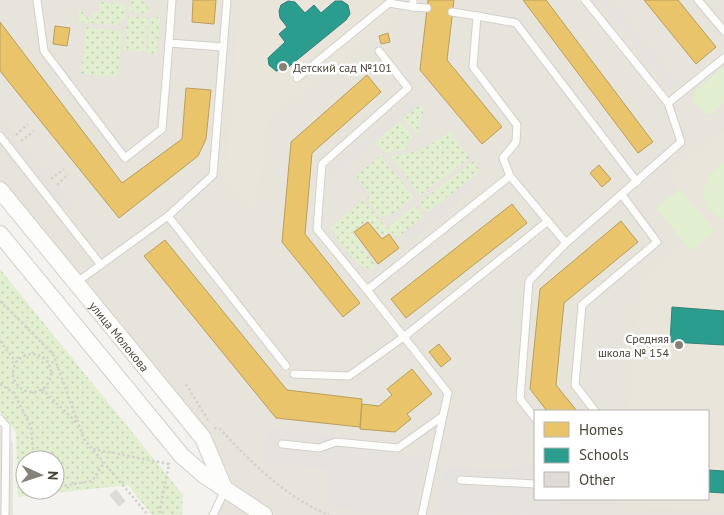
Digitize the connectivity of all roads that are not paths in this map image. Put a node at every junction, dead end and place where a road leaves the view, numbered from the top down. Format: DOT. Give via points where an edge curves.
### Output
graph roads {
  1 [pos="37,0"];
  2 [pos="172,0"];
  3 [pos="227,0"];
  4 [pos="585,0"];
  5 [pos="698,0"];
  6 [pos="413,4"];
  7 [pos="428,8"];
  8 [pos="452,12"];
  9 [pos="476,16"];
  10 [pos="724,31"];
  11 [pos="168,43"];
  12 [pos="223,48"];
  13 [pos="380,51"];
  14 [pos="724,58"];
  15 [pos="297,78"];
  16 [pos="668,104"];
  17 [pos="0,136"];
  18 [pos="510,176"];
  19 [pos="636,182"];
  20 [pos="0,190"];
  21 [pos="622,195"];
  22 [pos="168,216"];
  23 [pos="548,221"];
  24 [pos="0,234"];
  25 [pos="566,243"];
  26 [pos="101,265"];
  27 [pos="77,282"];
  28 [pos="367,290"];
  29 [pos="404,336"];
  30 [pos="286,366"];
  31 [pos="294,374"];
  32 [pos="594,410"];
  33 [pos="443,416"];
  34 [pos="534,417"];
  35 [pos="0,419"];
  36 [pos="282,444"];
  37 [pos="461,480"];
  38 [pos="534,484"];
  39 [pos="225,490"];
  40 [pos="5,515"];
  41 [pos="213,515"];
  42 [pos="264,515"];
  43 [pos="422,515"];
  1 -- 11 [label="lane" via="44,51 125,158 162,129"];
  2 -- 11 [label="lane"];
  3 -- 12 [label="lane"];
  4 -- 16 [label="lane"];
  5 -- 10 [label="lane"];
  6 -- 7 [label="lane"];
  6 -- 15 [label="lane" via="389,4"];
  8 -- 9 [label="lane"];
  9 -- 18 [label="lane" via="473,67 516,125 516,142 503,158"];
  9 -- 19 [label="lane" via="516,22"];
  11 -- 12 [label="lane"];
  12 -- 22 [label="lane" via="213,175"];
  13 -- 28 [label="lane" via="408,88 322,164 318,229"];
  14 -- 16 [label="lane"];
  16 -- 19 [label="lane" via="681,142"];
  17 -- 26 [label="lane"];
  18 -- 23 [label="lane"];
  18 -- 28 [label="lane"];
  19 -- 21 [label="lane"];
  20 -- 27 [label="street, улица Молокова"];
  21 -- 25 [label="lane"];
  21 -- 32 [label="lane" via="658,242 582,305 575,385"];
  22 -- 26 [label="lane"];
  22 -- 30 [label="lane"];
  23 -- 25 [label="lane"];
  23 -- 29 [label="lane"];
  24 -- 39 [label="street" via="182,456"];
  25 -- 34 [label="lane" via="529,281 520,399"];
  26 -- 27 [label="lane"];
  27 -- 39 [label="street, улица Молокова" via="203,438"];
  28 -- 29 [label="lane"];
  29 -- 31 [label="lane" via="349,376"];
  29 -- 33 [label="lane" via="448,393"];
  33 -- 36 [label="lane" via="398,448 336,442 318,448"];
  33 -- 43 [label="lane"];
  35 -- 40 [label="lane" via="6,426"];
  37 -- 38 [label="lane"];
  39 -- 41 [label="lane"];
  39 -- 42 [label="street"];
}
